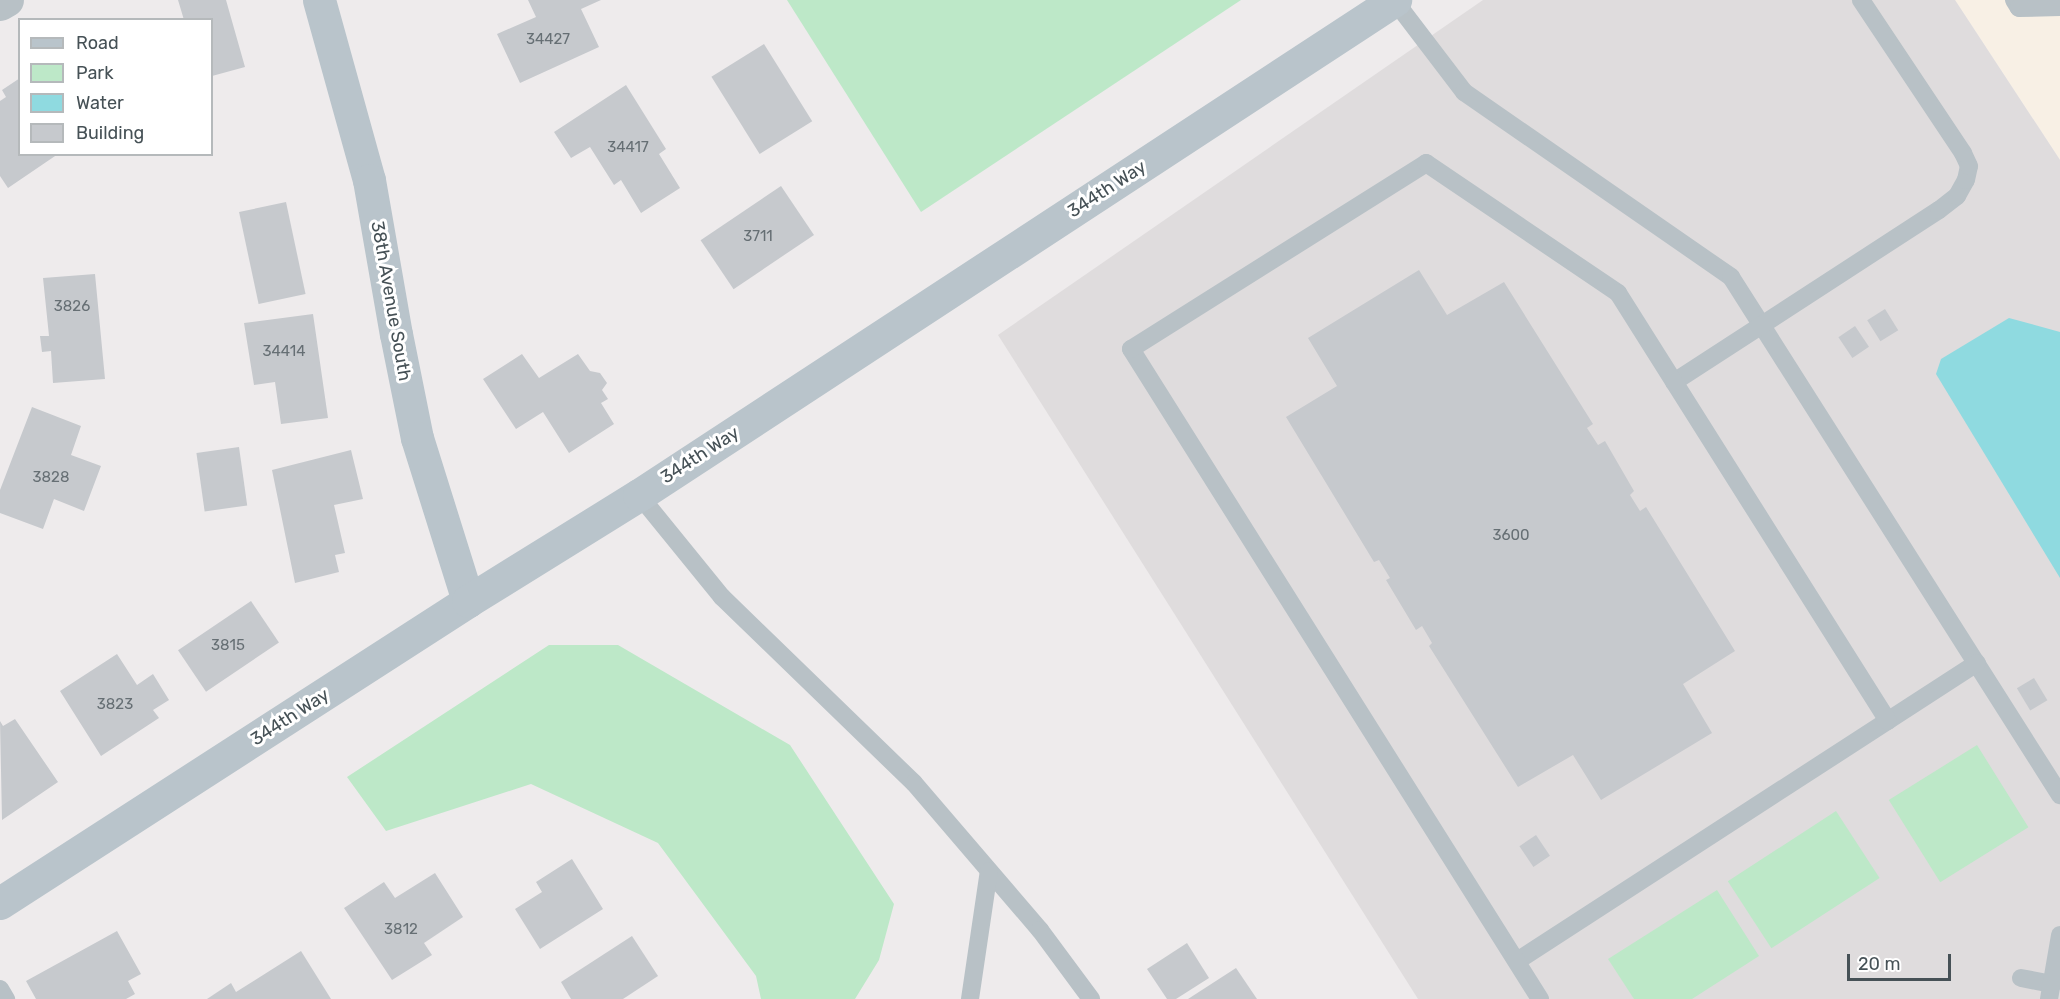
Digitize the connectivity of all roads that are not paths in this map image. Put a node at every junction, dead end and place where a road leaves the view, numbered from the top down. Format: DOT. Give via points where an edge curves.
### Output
graph roads {
  1 [pos="7,0"];
  2 [pos="319,0"];
  3 [pos="1395,0"];
  4 [pos="1861,0"];
  5 [pos="2014,0"];
  6 [pos="0,4"];
  7 [pos="2060,7"];
  8 [pos="1762,325"];
  9 [pos="1674,382"];
  10 [pos="639,495"];
  11 [pos="468,601"];
  12 [pos="1977,663"];
  13 [pos="1888,721"];
  14 [pos="2060,795"];
  15 [pos="989,871"];
  16 [pos="0,903"];
  17 [pos="2060,935"];
  18 [pos="1517,961"];
  19 [pos="2021,978"];
  20 [pos="0,989"];
  21 [pos="2050,991"];
  22 [pos="6,999"];
  23 [pos="970,999"];
  24 [pos="1091,999"];
  25 [pos="1540,999"];
  1 -- 6 [label="street"];
  2 -- 11 [label="street, 38th Avenue South" via="369,180 417,438"];
  3 -- 8 [label="lane" via="1464,92 1731,277"];
  3 -- 10 [label="street, 344th Way"];
  4 -- 8 [label="lane" via="1963,153 1968,166 1966,180 1957,196 1939,210"];
  5 -- 7 [label="lane" via="2019,9"];
  8 -- 9 [label="lane"];
  8 -- 12 [label="lane"];
  9 -- 13 [label="lane"];
  9 -- 18 [label="lane" via="1618,293 1426,163 1131,349"];
  10 -- 11 [label="street, 344th Way"];
  10 -- 15 [label="lane" via="722,597 914,783"];
  11 -- 16 [label="street, 344th Way"];
  12 -- 13 [label="lane"];
  12 -- 14 [label="lane"];
  13 -- 18 [label="lane"];
  15 -- 23 [label="lane"];
  15 -- 24 [label="lane" via="1040,930"];
  17 -- 21 [label="lane"];
  18 -- 25 [label="lane"];
  19 -- 21 [label="lane"];
  20 -- 22 [label="lane"];
}
